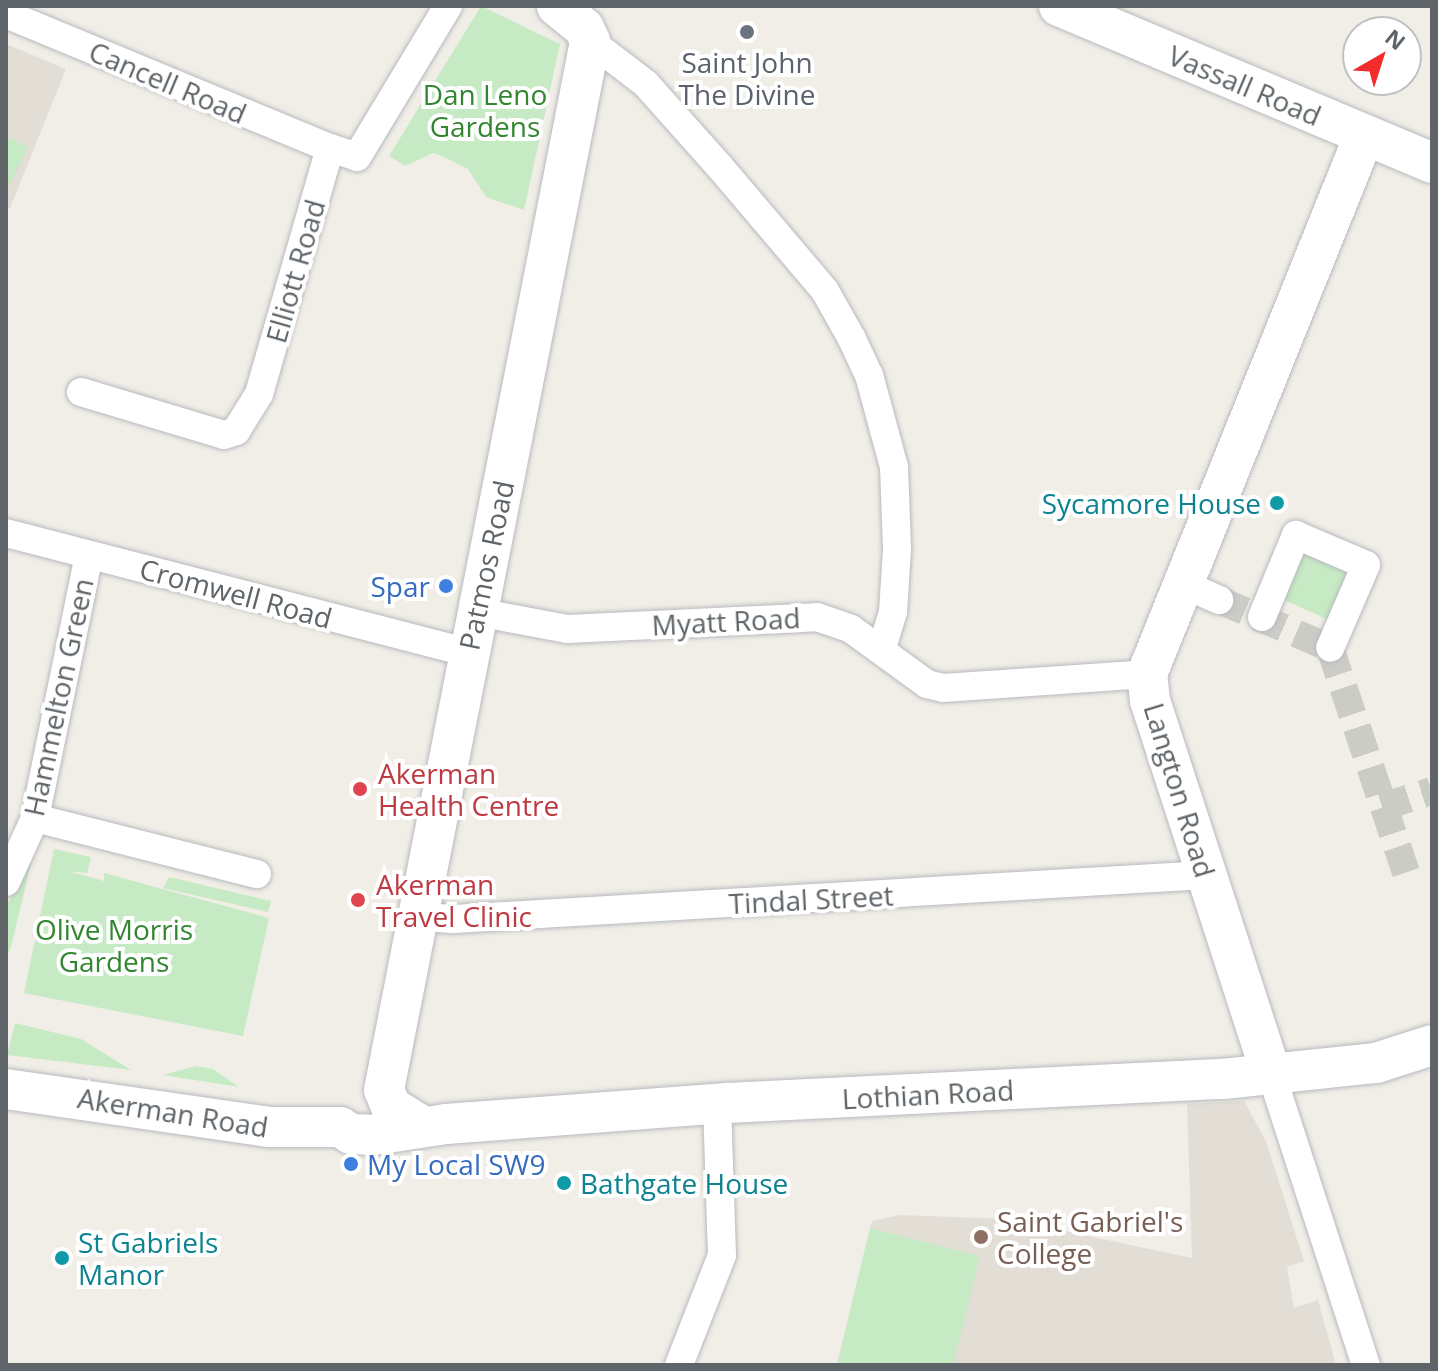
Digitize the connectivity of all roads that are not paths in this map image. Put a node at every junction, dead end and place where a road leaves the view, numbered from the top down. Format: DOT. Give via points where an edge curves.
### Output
graph roads {
  1 [pos="448,6"];
  2 [pos="557,6"];
  3 [pos="1059,6"];
  4 [pos="6,14"];
  5 [pos="590,41"];
  6 [pos="1364,136"];
  7 [pos="330,148"];
  8 [pos="1432,163"];
  9 [pos="81,392"];
  10 [pos="6,533"];
  11 [pos="89,555"];
  12 [pos="1181,583"];
  13 [pos="1219,600"];
  14 [pos="477,612"];
  15 [pos="1262,617"];
  16 [pos="1330,648"];
  17 [pos="882,649"];
  18 [pos="467,652"];
  19 [pos="1147,674"];
  20 [pos="35,818"];
  21 [pos="257,874"];
  22 [pos="1206,875"];
  23 [pos="6,882"];
  24 [pos="435,918"];
  25 [pos="1432,1045"];
  26 [pos="1271,1073"];
  27 [pos="6,1089"];
  28 [pos="384,1090"];
  29 [pos="717,1107"];
  30 [pos="422,1126"];
  31 [pos="340,1127"];
  32 [pos="679,1365"];
  33 [pos="1366,1365"];
  1 -- 7 [label="street" via="357,157"];
  2 -- 5 [label="street" via="584,28"];
  3 -- 6 [label="street, Vassall Road"];
  4 -- 7 [label="street, Cancell Road"];
  5 -- 14 [label="street, Patmos Road"];
  5 -- 17 [label="street" via="646,84 720,167 825,291 852,339 869,375 894,467 893,612"];
  6 -- 8 [label="street, Vassall Road"];
  6 -- 12 [label="street, Langton Road"];
  7 -- 9 [label="street, Elliott Road" via="259,394 236,431 224,435"];
  10 -- 11 [label="street, Cromwell Road"];
  11 -- 18 [label="street, Cromwell Road"];
  11 -- 20 [label="street, Hammelton Green"];
  12 -- 13 [label="street"];
  12 -- 19 [label="street, Langton Road"];
  14 -- 17 [label="street, Myatt Road" via="567,629 817,617 851,629"];
  14 -- 18 [label="street, Patmos Road"];
  15 -- 16 [label="street" via="1296,535 1366,565"];
  17 -- 19 [label="street, Myatt Road" via="927,684 943,688"];
  18 -- 24 [label="street, Patmos Road"];
  19 -- 22 [label="street, Langton Road" via="1150,701"];
  20 -- 21 [label="street"];
  20 -- 23 [label="street, Hammelton Green"];
  22 -- 24 [label="street, Tindal Street"];
  22 -- 26 [label="street, Langton Road"];
  24 -- 28 [label="street, Patmos Road"];
  25 -- 26 [label="street, Lothian Road" via="1376,1063"];
  26 -- 29 [label="street, Lothian Road"];
  26 -- 33 [label="street, Langton Road"];
  27 -- 31 [label="street, Akerman Road" via="234,1123"];
  28 -- 30 [label="street" via="391,1107"];
  28 -- 31 [label="street"];
  29 -- 30 [label="street, Lothian Road"];
  29 -- 32 [label="street" via="722,1255"];
  30 -- 31 [label="street, Akerman Road" via="374,1135 351,1134"];
}
